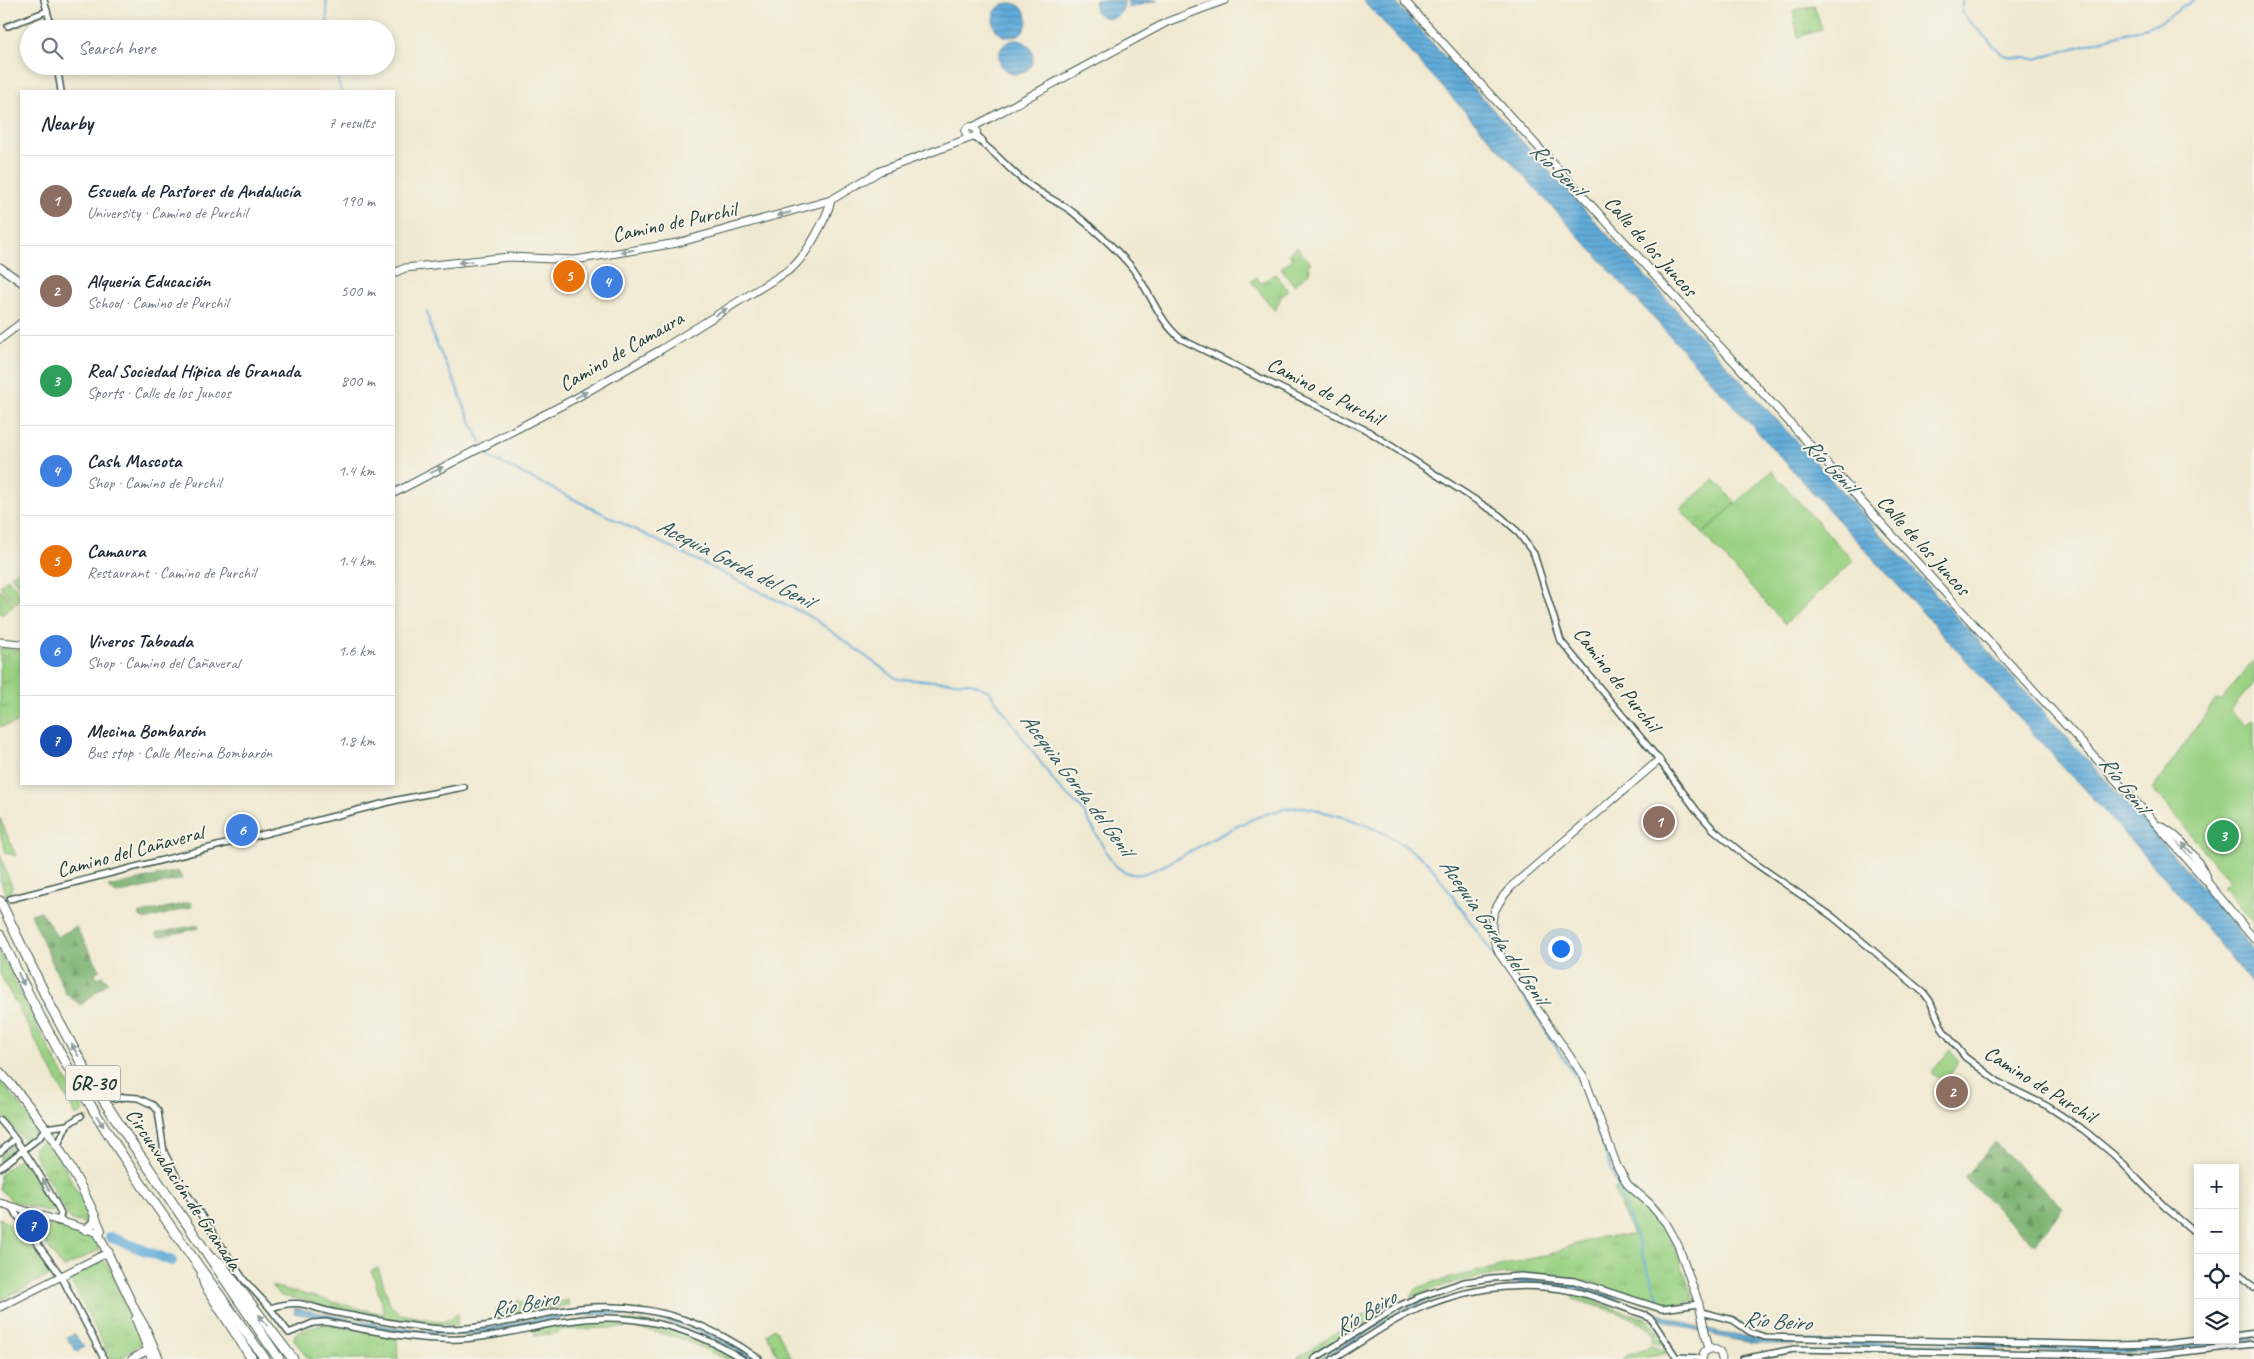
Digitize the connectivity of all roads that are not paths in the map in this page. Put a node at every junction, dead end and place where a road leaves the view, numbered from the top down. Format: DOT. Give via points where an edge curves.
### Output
graph roads {
  1 [pos="44,0"];
  2 [pos="1225,0"];
  3 [pos="1404,0"];
  4 [pos="47,10"];
  5 [pos="23,20"];
  6 [pos="50,20"];
  7 [pos="20,21"];
  8 [pos="8,26"];
  9 [pos="58,75"];
  10 [pos="61,90"];
  11 [pos="972,133"];
  12 [pos="831,200"];
  13 [pos="0,267"];
  14 [pos="395,273"];
  15 [pos="20,281"];
  16 [pos="20,324"];
  17 [pos="0,339"];
  18 [pos="395,492"];
  19 [pos="0,642"];
  20 [pos="20,644"];
  21 [pos="1659,760"];
  22 [pos="464,787"];
  23 [pos="10,899"];
  24 [pos="0,901"];
  25 [pos="0,935"];
  26 [pos="2254,939"];
  27 [pos="0,1072"];
  28 [pos="115,1099"];
  29 [pos="81,1116"];
  30 [pos="0,1120"];
  31 [pos="67,1125"];
  32 [pos="45,1128"];
  33 [pos="40,1138"];
  34 [pos="52,1138"];
  35 [pos="14,1140"];
  36 [pos="57,1147"];
  37 [pos="24,1149"];
  38 [pos="0,1152"];
  39 [pos="0,1168"];
  40 [pos="0,1196"];
  41 [pos="0,1203"];
  42 [pos="10,1207"];
  43 [pos="94,1220"];
  44 [pos="59,1222"];
  45 [pos="86,1230"];
  46 [pos="99,1232"];
  47 [pos="2194,1232"];
  48 [pos="109,1252"];
  49 [pos="205,1253"];
  50 [pos="199,1267"];
  51 [pos="2239,1273"];
  52 [pos="61,1276"];
  53 [pos="2254,1288"];
  54 [pos="1699,1304"];
  55 [pos="0,1307"];
  56 [pos="270,1308"];
  57 [pos="136,1312"];
  58 [pos="1701,1312"];
  59 [pos="2254,1333"];
  60 [pos="2239,1335"];
  61 [pos="2194,1340"];
  62 [pos="2254,1344"];
  63 [pos="1709,1349"];
  64 [pos="148,1350"];
  65 [pos="1702,1358"];
  66 [pos="104,1359"];
  67 [pos="132,1359"];
  68 [pos="155,1359"];
  69 [pos="252,1359"];
  70 [pos="264,1359"];
  71 [pos="279,1359"];
  72 [pos="292,1359"];
  73 [pos="742,1359"];
  74 [pos="759,1359"];
  75 [pos="1314,1359"];
  76 [pos="1333,1359"];
  77 [pos="1724,1359"];
  78 [pos="1742,1359"];
  1 -- 4 [label="street"];
  2 -- 11 [label="street" via="1167,22 991,118"];
  3 -- 26 [label="street, Calle de los Juncos" via="2154,823 2175,836 2193,854 2209,884"];
  4 -- 5 [label="street"];
  4 -- 6 [label="street"];
  7 -- 8 [label="street"];
  9 -- 10 [label="street"];
  11 -- 12 [label="street, Camino de Purchil" via="880,171"];
  11 -- 21 [label="street, Camino de Purchil" via="1026,184 1070,211 1128,264 1144,284 1164,320 1181,339 1368,431 1499,515 1517,531 1528,542 1540,566 1561,641"];
  12 -- 14 [label="street, Camino de Purchil, one-way" via="678,243 575,260 509,258 405,268"];
  18 -- 12 [label="street, Camino de Camaura, one-way" via="576,398 778,278 794,266 809,244 829,210"];
  13 -- 15 [label="street"];
  16 -- 17 [label="street"];
  19 -- 20 [label="street"];
  21 -- 47 [label="street, Camino de Purchil" via="1696,811 1731,845 1833,917 1924,993 1943,1030 1965,1057 2000,1083 2047,1106 2084,1132 2125,1165"];
  21 -- 54 [label="street" via="1512,886 1500,899 1491,925 1500,952 1584,1077 1617,1166 1628,1185 1649,1202 1666,1223 1678,1245"];
  22 -- 23 [label="street, Camino del Cañaveral" via="397,800"];
  49 -- 24 [label="highway, Circunvalación de Granada / GR-30, one-way" via="94,1084 50,1005"];
  25 -- 50 [label="highway, Circunvalación de Granada / GR-30, one-way" via="77,1084"];
  27 -- 32 [label="main road"];
  28 -- 56 [label="street" via="138,1098 158,1111 164,1152 180,1183 244,1280"];
  29 -- 31 [label="street"];
  30 -- 37 [label="street"];
  31 -- 32 [label="street"];
  31 -- 36 [label="street"];
  32 -- 33 [label="street"];
  32 -- 34 [label="main road"];
  33 -- 34 [label="street"];
  33 -- 37 [label="street"];
  34 -- 36 [label="main road"];
  35 -- 38 [label="street"];
  36 -- 43 [label="main road" via="84,1194"];
  37 -- 39 [label="street"];
  44 -- 37 [label="street, one-way" via="61,1213"];
  40 -- 42 [label="street"];
  41 -- 42 [label="street"];
  42 -- 44 [label="street"];
  42 -- 52 [label="street"];
  43 -- 45 [label="main road"];
  43 -- 46 [label="main road" via="101,1230"];
  44 -- 45 [label="street"];
  45 -- 46 [label="street"];
  46 -- 48 [label="main road"];
  48 -- 52 [label="street"];
  48 -- 57 [label="main road"];
  49 -- 71 [label="highway, Circunvalación de Granada / GR-30"];
  72 -- 49 [label="highway, one-way" via="220,1263"];
  50 -- 69 [label="highway" via="205,1285"];
  50 -- 70 [label="highway, Circunvalación de Granada / GR-30"];
  51 -- 53 [label="street"];
  52 -- 55 [label="street"];
  52 -- 66 [label="street"];
  54 -- 58 [label="street"];
  54 -- 75 [label="street" via="1662,1309 1575,1281 1521,1276 1464,1282 1399,1306"];
  56 -- 73 [label="street" via="289,1333 325,1322 408,1337 444,1339 479,1338 570,1320 640,1320 692,1333"];
  56 -- 74 [label="street" via="289,1302 310,1304 339,1313 443,1329 491,1325 596,1306 640,1309 683,1318 709,1328"];
  57 -- 64 [label="main road"];
  57 -- 68 [label="main road" via="145,1327"];
  58 -- 61 [label="street" via="1733,1320 1750,1332 1765,1337 2113,1345"];
  58 -- 63 [label="street"];
  59 -- 60 [label="street"];
  62 -- 78 [label="street" via="2148,1356 1794,1349"];
  63 -- 65 [label="street"];
  63 -- 77 [label="street" via="1718,1350"];
  64 -- 67 [label="street"];
  64 -- 68 [label="main road"];
  65 -- 76 [label="street" via="1676,1357 1652,1320 1645,1315 1573,1292 1521,1286 1468,1292 1425,1306"];
}
